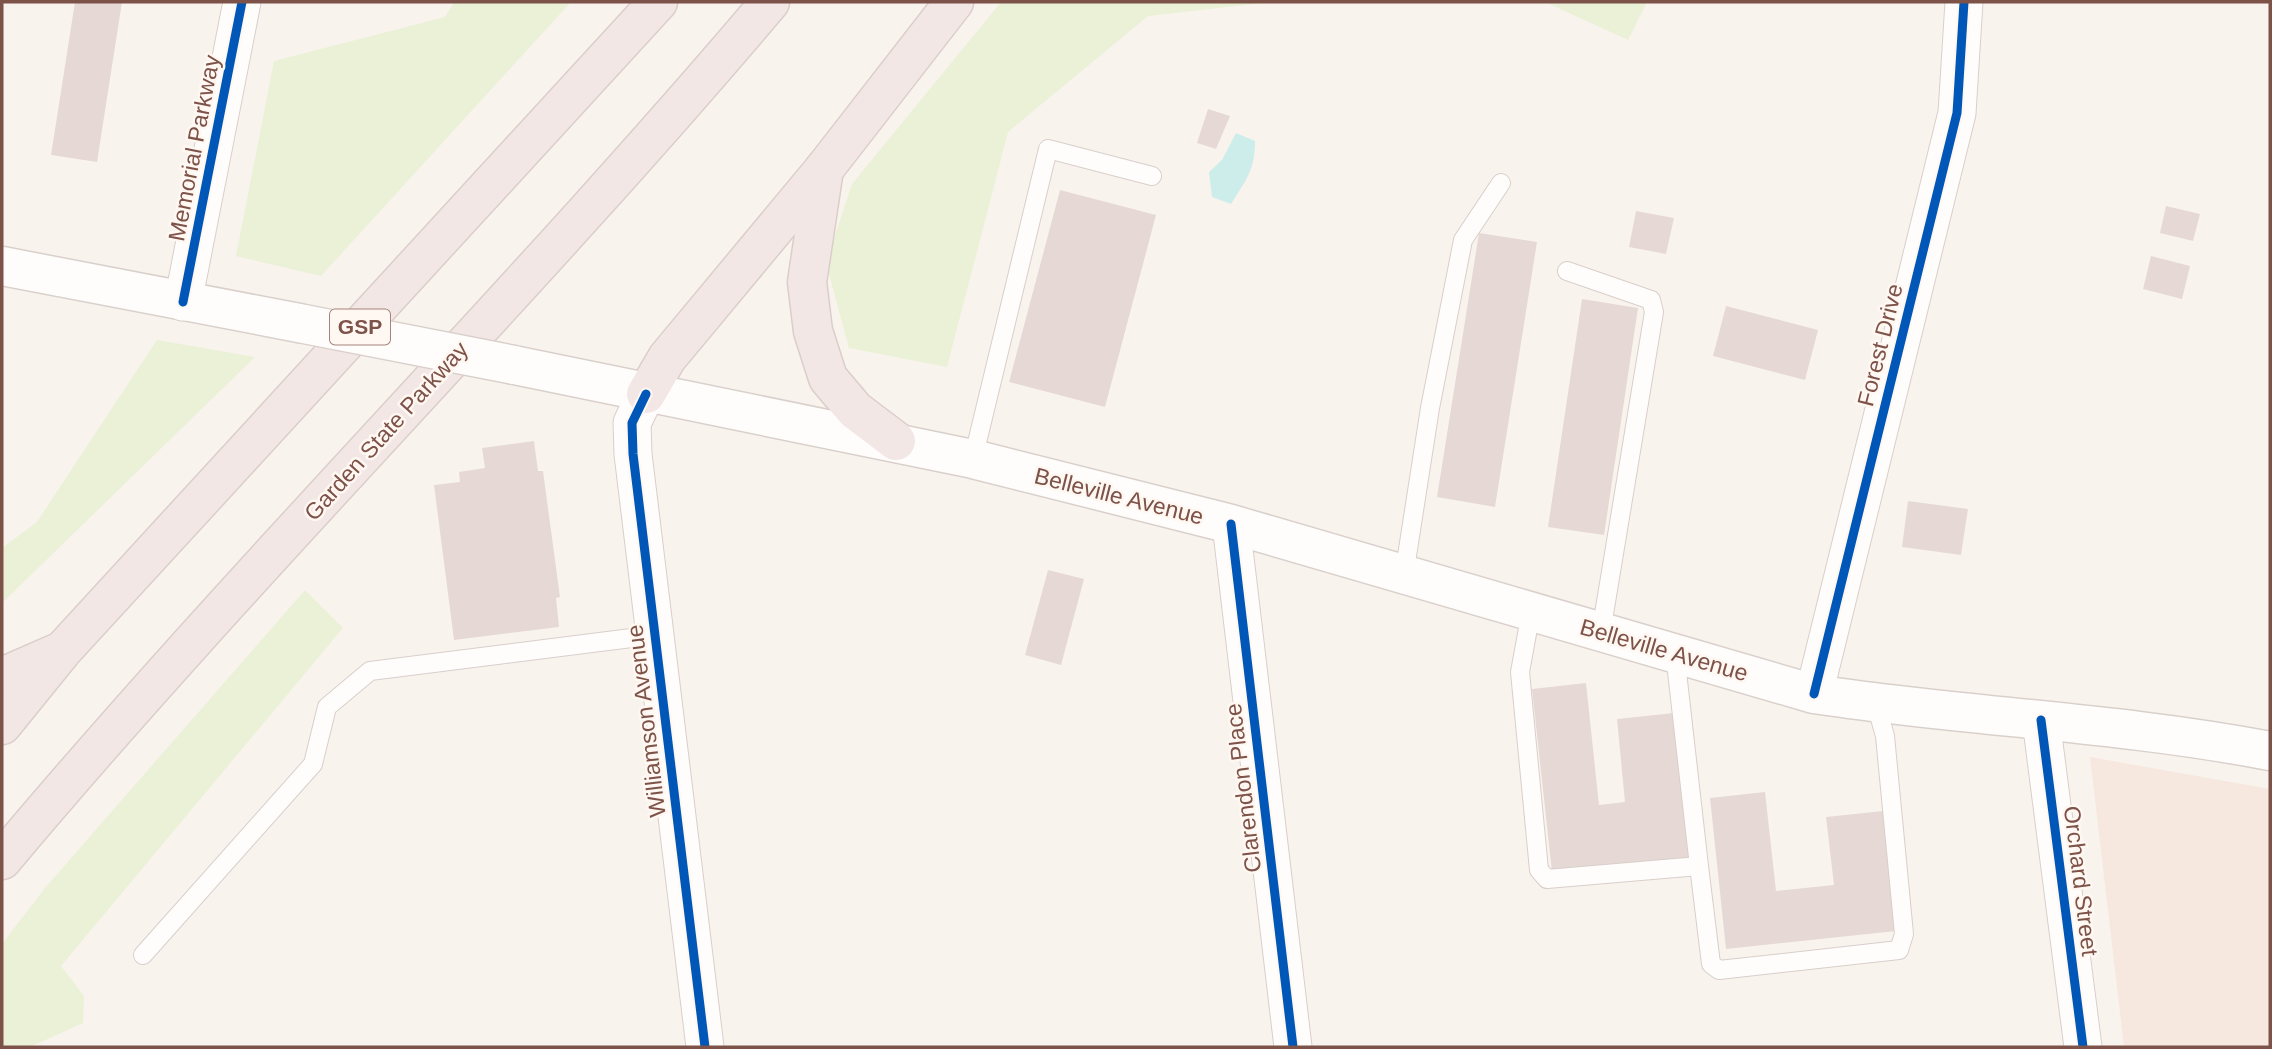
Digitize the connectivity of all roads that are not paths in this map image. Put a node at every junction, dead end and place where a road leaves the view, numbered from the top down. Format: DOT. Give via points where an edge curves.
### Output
graph roads {
  1 [pos="242,2"];
  2 [pos="658,2"];
  3 [pos="769,2"];
  4 [pos="954,2"];
  5 [pos="1964,2"];
  6 [pos="825,168"];
  7 [pos="1152,176"];
  8 [pos="1501,183"];
  9 [pos="2,266"];
  10 [pos="1567,271"];
  11 [pos="183,302"];
  12 [pos="646,394"];
  13 [pos="896,441"];
  14 [pos="973,459"];
  15 [pos="1231,524"];
  16 [pos="1404,575"];
  17 [pos="1531,612"];
  18 [pos="1601,632"];
  19 [pos="655,635"];
  20 [pos="62,651"];
  21 [pos="1675,653"];
  22 [pos="2,677"];
  23 [pos="1814,694"];
  24 [pos="1876,704"];
  25 [pos="2041,720"];
  26 [pos="2,725"];
  27 [pos="2270,751"];
  28 [pos="2,860"];
  29 [pos="1699,866"];
  30 [pos="144,955"];
  31 [pos="705,1047"];
  32 [pos="1293,1047"];
  33 [pos="2083,1047"];
  1 -- 11 [label="street, Memorial Parkway"];
  2 -- 20 [label="highway, GSP"];
  3 -- 28 [label="highway, Garden State Parkway" via="651,142 160,678"];
  4 -- 6 [label="highway"];
  5 -- 23 [label="street, Forest Drive" via="1957,113"];
  6 -- 12 [label="highway" via="667,358"];
  6 -- 13 [label="highway" via="807,282 813,331 828,378 855,410"];
  7 -- 14 [label="lane" via="1048,149"];
  8 -- 16 [label="lane" via="1463,240"];
  9 -- 11 [label="main road, Belleville Avenue"];
  10 -- 18 [label="lane" via="1651,300 1654,312"];
  11 -- 12 [label="main road, Belleville Avenue, bridge"];
  12 -- 13 [label="main road, Belleville Avenue"];
  12 -- 19 [label="street, Williamson Avenue" via="632,423 633,454"];
  13 -- 14 [label="main road, Belleville Avenue"];
  14 -- 15 [label="main road, Belleville Avenue"];
  15 -- 16 [label="main road, Belleville Avenue"];
  15 -- 32 [label="street, Clarendon Place"];
  16 -- 17 [label="main road, Belleville Avenue"];
  17 -- 18 [label="main road, Belleville Avenue"];
  17 -- 29 [label="lane" via="1520,672 1539,870 1547,879"];
  18 -- 21 [label="main road, Belleville Avenue"];
  19 -- 30 [label="lane" via="370,671 327,707 313,764"];
  19 -- 31 [label="street, Williamson Avenue"];
  20 -- 22 [label="highway"];
  20 -- 26 [label="highway, GSP"];
  21 -- 23 [label="main road, Belleville Avenue"];
  21 -- 29 [label="lane"];
  23 -- 24 [label="main road, Belleville Avenue"];
  24 -- 25 [label="main road, Belleville Avenue"];
  24 -- 29 [label="lane" via="1885,736 1903,934 1899,950 1719,970 1712,964"];
  25 -- 27 [label="main road, Belleville Avenue" via="2201,738"];
  25 -- 33 [label="street, Orchard Street"];
}
